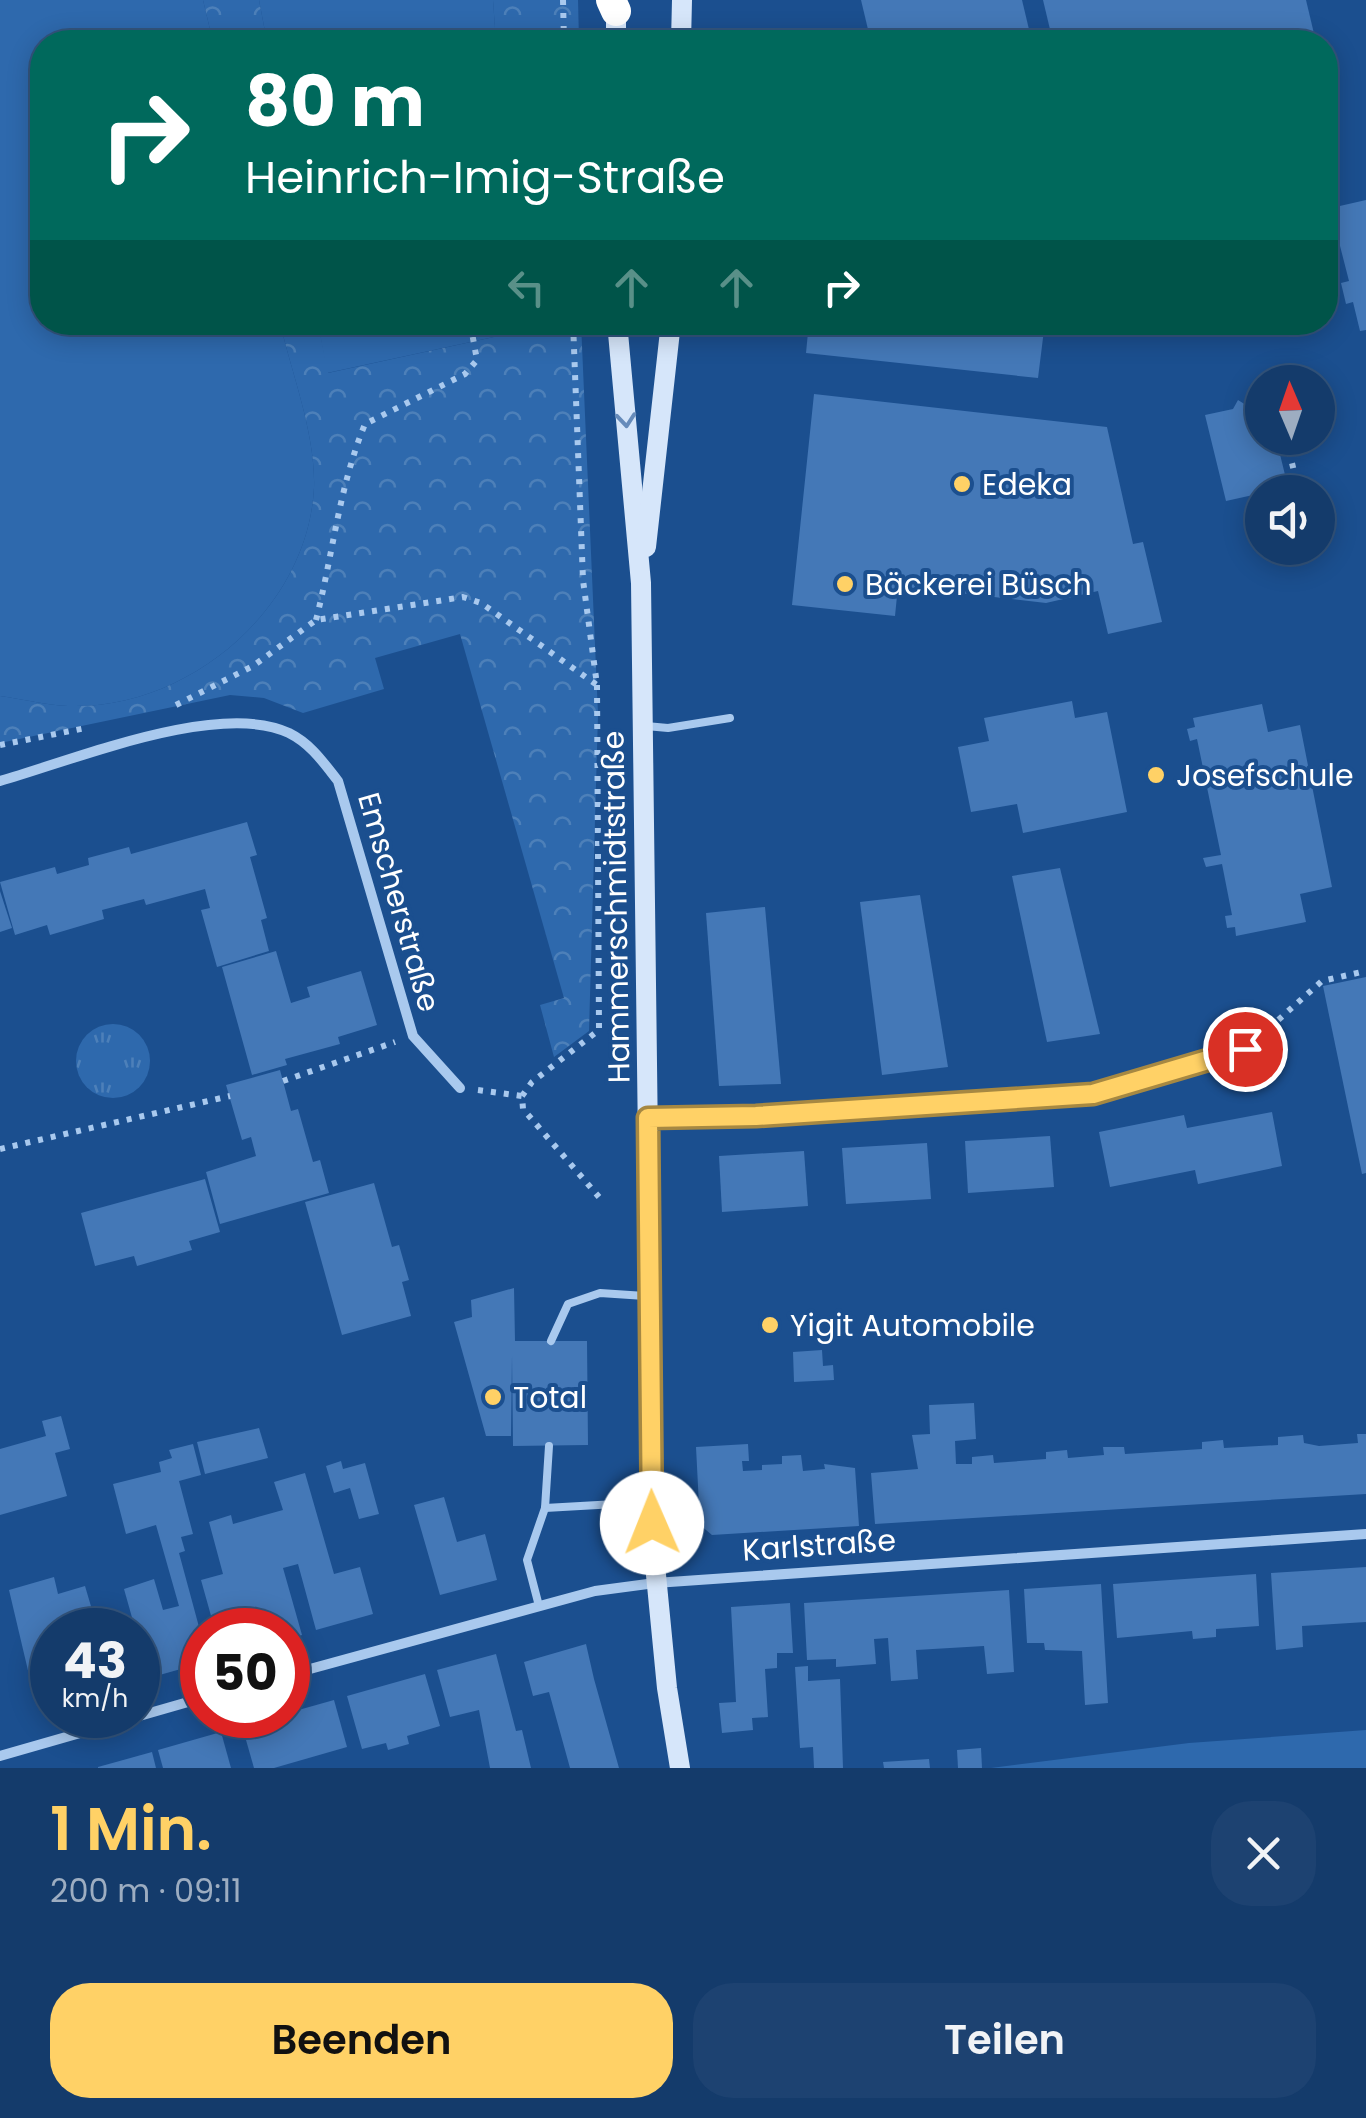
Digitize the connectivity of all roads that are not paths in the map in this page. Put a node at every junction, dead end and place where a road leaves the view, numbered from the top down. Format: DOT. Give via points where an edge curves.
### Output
graph roads {
  1 [pos="682,0"];
  2 [pos="614,4"];
  3 [pos="615,30"];
  4 [pos="682,30"];
  5 [pos="618,335"];
  6 [pos="670,335"];
  7 [pos="641,583"];
  8 [pos="730,718"];
  9 [pos="644,726"];
  10 [pos="0,781"];
  11 [pos="1245,1049"];
  12 [pos="460,1088"];
  13 [pos="648,1118"];
  14 [pos="650,1296"];
  15 [pos="550,1341"];
  16 [pos="549,1446"];
  17 [pos="651,1502"];
  18 [pos="545,1508"];
  19 [pos="1366,1534"];
  20 [pos="655,1583"];
  21 [pos="539,1606"];
  22 [pos="310,1669"];
  23 [pos="180,1704"];
  24 [pos="0,1756"];
  25 [pos="680,1768"];
  1 -- 4 [label="main road"];
  2 -- 3 [label="main road"];
  5 -- 7 [label="main road, Hammerschmidtstraße, one-way"];
  6 -- 7 [label="main road, Hammerschmidtstraße"];
  7 -- 9 [label="main road, Hammerschmidtstraße"];
  8 -- 9 [label="lane"];
  9 -- 13 [label="main road, Hammerschmidtstraße"];
  10 -- 12 [label="street, Emscherstraße" via="202,724 265,725 315,750 338,781 413,1036"];
  11 -- 13 [label="street" via="1093,1094"];
  13 -- 14 [label="main road, Hammerschmidtstraße"];
  14 -- 15 [label="lane" via="600,1292 568,1304"];
  14 -- 17 [label="main road, Hammerschmidtstraße"];
  16 -- 18 [label="lane"];
  17 -- 18 [label="lane"];
  17 -- 20 [label="main road, Hammerschmidtstraße"];
  18 -- 21 [label="lane" via="527,1560"];
  19 -- 20 [label="street, Karlstraße"];
  20 -- 21 [label="street, Karlstraße"];
  20 -- 25 [label="main road, Hammerschmidtstraße"];
  21 -- 22 [label="street, Karlstraße"];
  23 -- 24 [label="street"];
}
